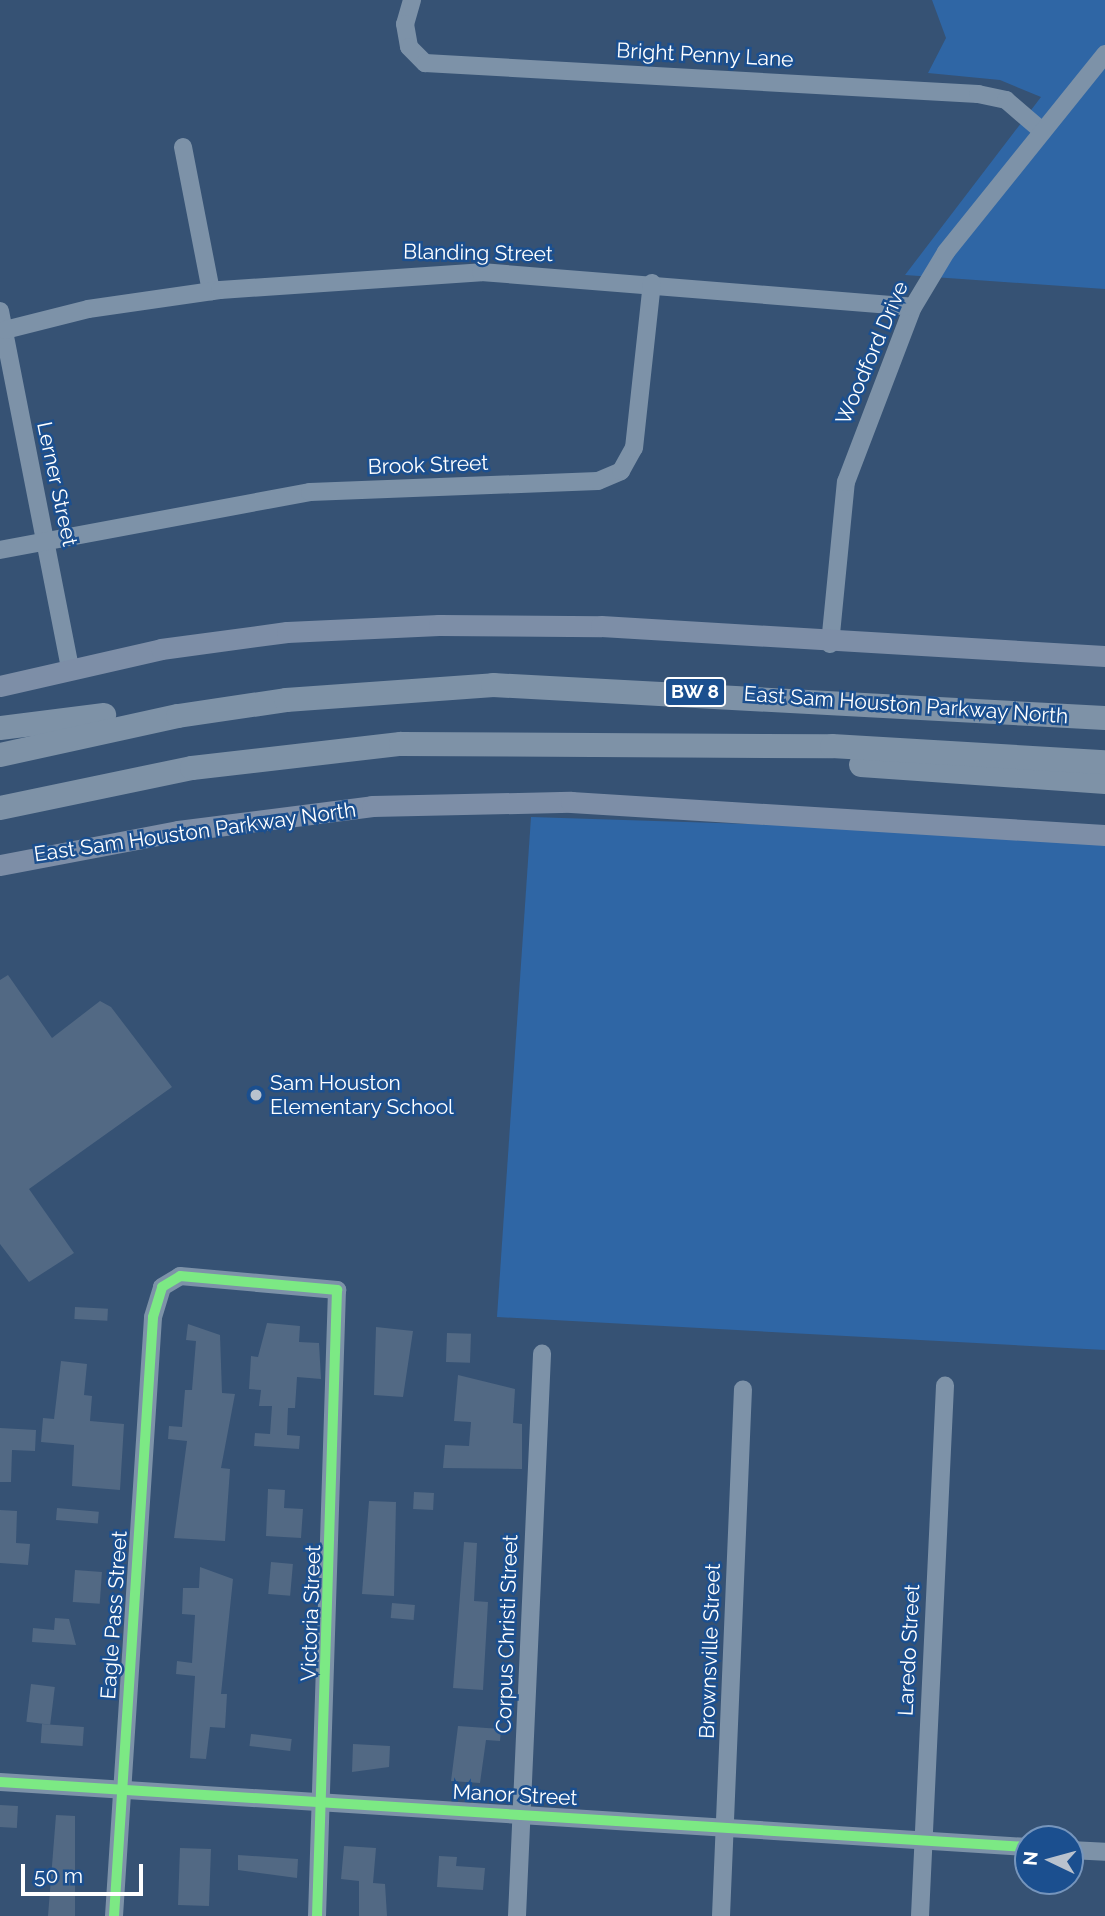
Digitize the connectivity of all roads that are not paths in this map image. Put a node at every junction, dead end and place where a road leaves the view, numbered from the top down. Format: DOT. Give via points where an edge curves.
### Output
graph roads {
  1 [pos="412,0"];
  2 [pos="1105,54"];
  3 [pos="1042,131"];
  4 [pos="183,147"];
  5 [pos="652,283"];
  6 [pos="211,291"];
  7 [pos="913,307"];
  8 [pos="0,311"];
  9 [pos="5,330"];
  10 [pos="46,539"];
  11 [pos="0,550"];
  12 [pos="830,644"];
  13 [pos="1105,656"];
  14 [pos="71,667"];
  15 [pos="0,686"];
  16 [pos="286,700"];
  17 [pos="1105,718"];
  18 [pos="0,728"];
  19 [pos="550,741"];
  20 [pos="0,755"];
  21 [pos="1105,762"];
  22 [pos="1105,782"];
  23 [pos="0,808"];
  24 [pos="1105,835"];
  25 [pos="0,865"];
  26 [pos="340,1311"];
  27 [pos="542,1354"];
  28 [pos="945,1386"];
  29 [pos="743,1389"];
  30 [pos="0,1782"];
  31 [pos="122,1790"];
  32 [pos="324,1805"];
  33 [pos="522,1814"];
  34 [pos="726,1827"];
  35 [pos="923,1839"];
  36 [pos="1014,1846"];
  37 [pos="1084,1851"];
  38 [pos="1105,1852"];
  39 [pos="114,1916"];
  40 [pos="317,1916"];
  41 [pos="517,1916"];
  42 [pos="721,1916"];
  43 [pos="920,1916"];
  1 -- 3 [label="street, Bright Penny Lane" via="405,24 409,47 425,63 978,93 1006,100"];
  2 -- 3 [label="street, Woodford Drive"];
  3 -- 7 [label="street, Woodford Drive" via="946,252"];
  4 -- 6 [label="street"];
  5 -- 6 [label="street, Blanding Street" via="481,272"];
  5 -- 7 [label="street, Blanding Street"];
  5 -- 10 [label="street, Brook Street" via="634,448 621,471 605,478 310,492"];
  6 -- 9 [label="street, Blanding Street" via="88,309"];
  7 -- 12 [label="street, Woodford Drive" via="846,482"];
  8 -- 9 [label="street, Lerner Street"];
  9 -- 10 [label="street, Lerner Street"];
  10 -- 11 [label="street, Brook Street"];
  10 -- 14 [label="street, Lerner Street"];
  12 -- 13 [label="main road"];
  12 -- 14 [label="main road" via="601,626 439,625 287,632"];
  14 -- 15 [label="main road"];
  16 -- 17 [label="highway, East Sam Houston Parkway North / BW 8" via="408,688 581,685"];
  16 -- 18 [label="highway"];
  16 -- 20 [label="highway, East Sam Houston Parkway North / BW 8" via="154,720"];
  19 -- 21 [label="highway, East Sam Houston Parkway North" via="831,746"];
  19 -- 22 [label="highway"];
  19 -- 23 [label="highway, East Sam Houston Parkway North" via="401,744 255,758"];
  24 -- 25 [label="main road, East Sam Houston Parkway North" via="571,803 372,806 178,831"];
  26 -- 31 [label="street, Eagle Pass Street" via="337,1290 180,1276 162,1287 153,1317"];
  26 -- 32 [label="street, Victoria Street"];
  27 -- 33 [label="street, Corpus Christi Street"];
  28 -- 35 [label="street, Laredo Street"];
  29 -- 34 [label="street, Brownsville Street"];
  30 -- 31 [label="street, Manor Street"];
  31 -- 32 [label="street, Manor Street"];
  31 -- 39 [label="street, Eagle Pass Street"];
  32 -- 33 [label="street, Manor Street"];
  32 -- 40 [label="street, Victoria Street"];
  33 -- 34 [label="street, Manor Street"];
  33 -- 41 [label="street, Corpus Christi Street"];
  34 -- 35 [label="street, Manor Street"];
  34 -- 42 [label="street, Brownsville Street"];
  35 -- 36 [label="street, Manor Street"];
  35 -- 43 [label="street, Laredo Street"];
  37 -- 38 [label="street"];
}
